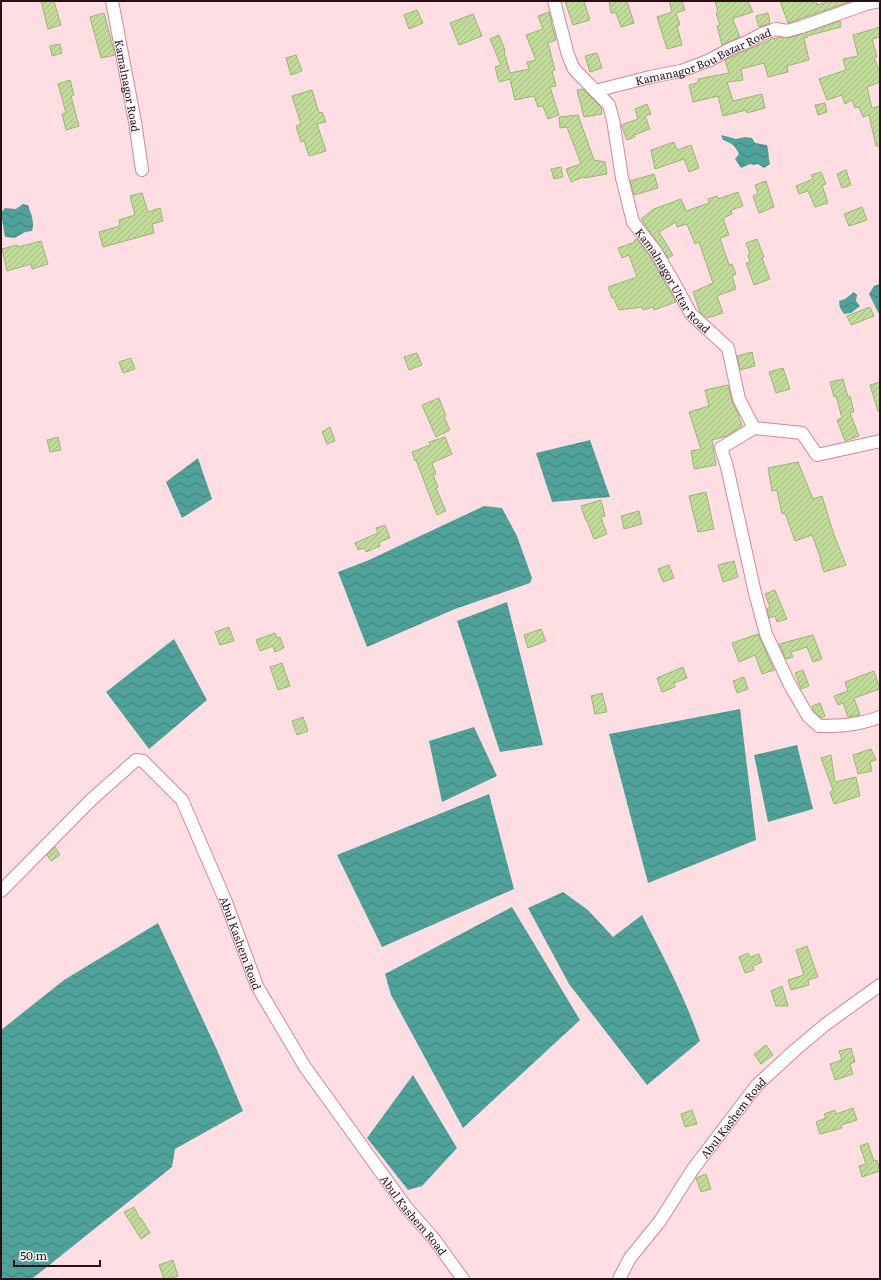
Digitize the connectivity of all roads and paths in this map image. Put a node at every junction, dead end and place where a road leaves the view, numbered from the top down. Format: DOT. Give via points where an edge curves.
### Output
graph roads {
  1 [pos="112,1"];
  2 [pos="554,1"];
  3 [pos="880,1"];
  4 [pos="594,91"];
  5 [pos="142,170"];
  6 [pos="754,428"];
  7 [pos="880,441"];
  8 [pos="880,717"];
  9 [pos="1,891"];
  10 [pos="880,985"];
  11 [pos="462,1279"];
  12 [pos="619,1279"];
  1 -- 5 [label="street, Kamalnagor Road"];
  2 -- 4 [label="street, Kamalnagor Uttar Road" via="574,69"];
  3 -- 4 [label="street, Kamanagor Bou Bazar Road" via="801,28 786,31 776,29 681,71"];
  4 -- 6 [label="street, Kamalnagor Uttar Road" via="609,105 633,222 674,280 691,314 728,348 739,399"];
  6 -- 7 [label="street" via="802,433 817,454"];
  6 -- 8 [label="street" via="721,448 766,634 790,686 808,716 819,726 848,726"];
  9 -- 11 [label="street, Abul Kashem Road" via="91,800 136,760 143,761 182,800 226,902 257,986 305,1067 406,1208 434,1239"];
  10 -- 12 [label="street, Abul Kashem Road" via="795,1050 757,1085 693,1169 660,1221 630,1258"];
}
